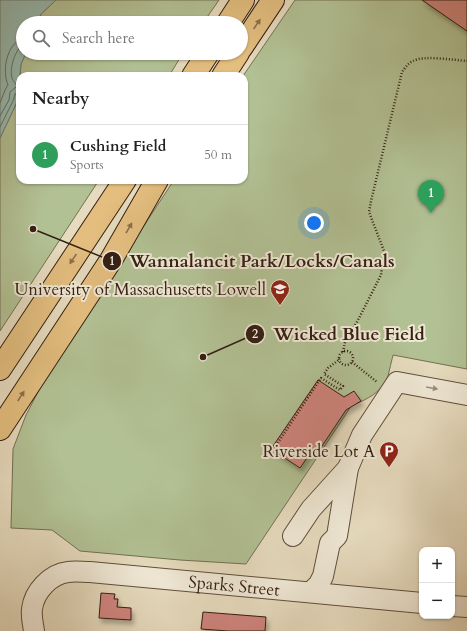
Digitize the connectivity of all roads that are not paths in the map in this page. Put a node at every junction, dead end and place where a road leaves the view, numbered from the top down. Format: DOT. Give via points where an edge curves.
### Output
graph roads {
  1 [pos="243,0"];
  2 [pos="273,0"];
  3 [pos="233,16"];
  4 [pos="248,38"];
  5 [pos="203,60"];
  6 [pos="233,60"];
  7 [pos="196,72"];
  8 [pos="226,72"];
  9 [pos="122,184"];
  10 [pos="155,184"];
  11 [pos="0,369"];
  12 [pos="467,395"];
  13 [pos="0,429"];
  14 [pos="348,468"];
  15 [pos="293,536"];
  16 [pos="336,536"];
  17 [pos="311,592"];
  18 [pos="342,595"];
  19 [pos="419,603"];
  20 [pos="455,606"];
  21 [pos="467,607"];
  22 [pos="34,631"];
  1 -- 3 [label="main road"];
  4 -- 2 [label="main road, one-way"];
  5 -- 7 [label="main road"];
  6 -- 8 [label="main road"];
  9 -- 11 [label="main road, one-way"];
  13 -- 10 [label="main road, one-way" via="111,260"];
  14 -- 12 [label="street, one-way" via="362,435 393,387"];
  14 -- 15 [label="street" via="311,509"];
  14 -- 16 [label="street"];
  16 -- 17 [label="street" via="330,543 323,576"];
  16 -- 18 [label="street" via="341,545 337,579"];
  17 -- 18 [label="street, Sparks Street"];
  17 -- 22 [label="street, Sparks Street" via="68,572 56,575 37,594 32,609"];
  18 -- 19 [label="street, Sparks Street"];
  20 -- 21 [label="street"];
}
